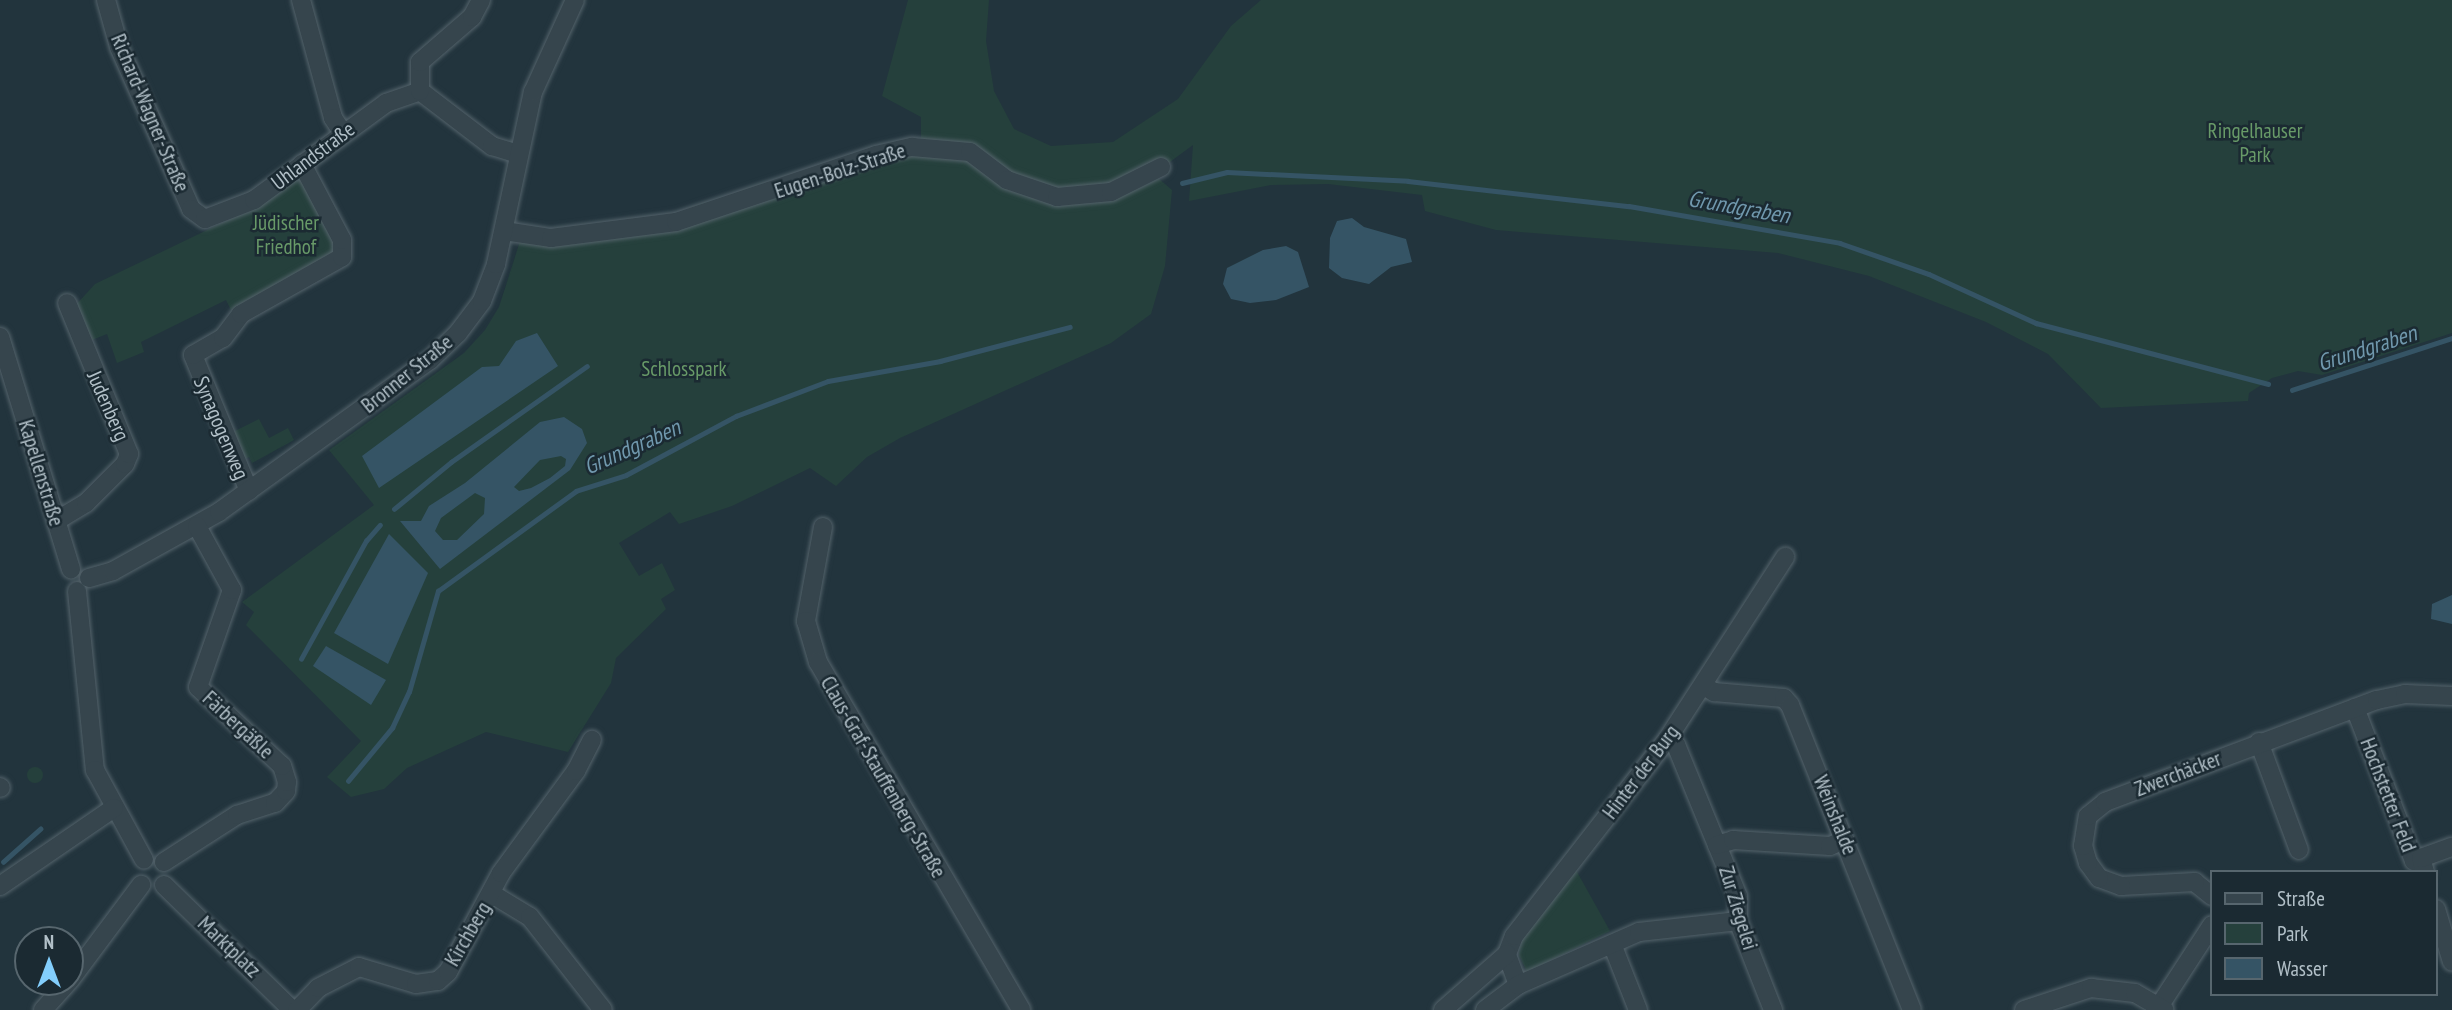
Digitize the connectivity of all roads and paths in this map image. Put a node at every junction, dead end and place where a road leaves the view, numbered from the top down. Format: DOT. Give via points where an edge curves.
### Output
graph roads {
  1 [pos="106,0"];
  2 [pos="301,0"];
  3 [pos="575,0"];
  4 [pos="481,3"];
  5 [pos="420,91"];
  6 [pos="343,133"];
  7 [pos="518,154"];
  8 [pos="302,164"];
  9 [pos="1161,167"];
  10 [pos="205,219"];
  11 [pos="505,231"];
  12 [pos="67,303"];
  13 [pos="1,345"];
  14 [pos="248,491"];
  15 [pos="56,521"];
  16 [pos="197,526"];
  17 [pos="823,527"];
  18 [pos="1785,557"];
  19 [pos="83,585"];
  20 [pos="1704,686"];
  21 [pos="2452,696"];
  22 [pos="2355,708"];
  23 [pos="1668,738"];
  24 [pos="592,740"];
  25 [pos="2259,742"];
  26 [pos="114,808"];
  27 [pos="1845,841"];
  28 [pos="1717,845"];
  29 [pos="2452,847"];
  30 [pos="2299,850"];
  31 [pos="144,860"];
  32 [pos="164,862"];
  33 [pos="2423,865"];
  34 [pos="141,885"];
  35 [pos="0,886"];
  36 [pos="164,886"];
  37 [pos="492,894"];
  38 [pos="2210,894"];
  39 [pos="2438,916"];
  40 [pos="1738,921"];
  41 [pos="2210,928"];
  42 [pos="1612,944"];
  43 [pos="1507,954"];
  44 [pos="84,961"];
  45 [pos="2452,962"];
  46 [pos="1518,985"];
  47 [pos="56,996"];
  48 [pos="2043,1006"];
  49 [pos="2162,1007"];
  50 [pos="1445,1009"];
  51 [pos="43,1010"];
  52 [pos="295,1010"];
  53 [pos="603,1010"];
  54 [pos="1021,1010"];
  55 [pos="1485,1010"];
  56 [pos="1638,1010"];
  57 [pos="1773,1010"];
  58 [pos="1912,1010"];
  59 [pos="2024,1010"];
  1 -- 10 [label="street, Richard-Wagner-Straße" via="119,47 191,209"];
  2 -- 6 [label="street" via="333,118"];
  3 -- 7 [label="street, Bronner Straße" via="533,92"];
  4 -- 5 [label="street" via="420,62"];
  5 -- 6 [label="street, Uhlandstraße" via="386,103"];
  5 -- 7 [label="street" via="492,146"];
  6 -- 8 [label="street, Uhlandstraße"];
  7 -- 11 [label="street, Bronner Straße"];
  8 -- 10 [label="street, Uhlandstraße" via="254,200"];
  8 -- 14 [label="street, Synagogenweg" via="342,240 342,257 241,314 223,338 193,355"];
  9 -- 11 [label="street, Eugen-Bolz-Straße" via="1111,192 1057,197 1007,180 970,152 912,147 676,222 551,238"];
  11 -- 14 [label="street, Bronner Straße" via="482,301 447,345"];
  12 -- 15 [label="street, Judenberg" via="129,454 125,464 86,503"];
  13 -- 15 [label="street, Kapellenstraße"];
  14 -- 16 [label="street, Bronner Straße"];
  15 -- 19 [label="street, Kapellenstraße" via="71,569 65,582"];
  16 -- 19 [label="street, Bronner Straße"];
  16 -- 32 [label="street, Färbergäßle" via="232,590 198,687 282,766 287,782 286,791 275,803 237,815"];
  17 -- 54 [label="street, Claus-Graf-Stauffenberg-Straße" via="806,621 818,662"];
  18 -- 20 [label="street, Hinter der Burg"];
  19 -- 26 [label="street" via="88,717 95,770"];
  20 -- 23 [label="street, Hinter der Burg"];
  20 -- 27 [label="street, Weinshalde" via="1714,692 1784,698"];
  21 -- 22 [label="street, Zwerchäcker" via="2405,694"];
  22 -- 25 [label="street, Zwerchäcker"];
  22 -- 33 [label="street, Hochstetter Feld" via="2414,861"];
  23 -- 28 [label="street, Zur Ziegelei" via="1676,745"];
  23 -- 43 [label="street, Hinter der Burg" via="1514,936"];
  24 -- 37 [label="street, Kirchberg" via="576,771 501,873"];
  25 -- 30 [label="street"];
  25 -- 38 [label="street, Zwerchäcker" via="2105,802 2084,825 2088,863 2109,883 2196,882"];
  26 -- 31 [label="street"];
  26 -- 35 [label="street"];
  27 -- 28 [label="street, Zur Ziegelei" via="1830,846 1733,840"];
  27 -- 58 [label="street, Weinshalde"];
  28 -- 40 [label="street, Zur Ziegelei" via="1738,896"];
  29 -- 33 [label="street"];
  31 -- 32 [label="street"];
  31 -- 34 [label="street" via="136,874"];
  32 -- 36 [label="street" via="169,876"];
  34 -- 36 [label="street" via="154,890"];
  34 -- 44 [label="street"];
  36 -- 52 [label="street, Marktplatz"];
  37 -- 52 [label="street, Kirchberg" via="448,972 438,981 416,984 359,967 318,988"];
  37 -- 53 [label="street, Kirchberg" via="530,917"];
  39 -- 45 [label="street"];
  40 -- 42 [label="street" via="1665,926"];
  40 -- 57 [label="street, Zur Ziegelei"];
  41 -- 49 [label="street"];
  42 -- 46 [label="street"];
  42 -- 56 [label="street"];
  43 -- 46 [label="street"];
  43 -- 50 [label="street"];
  46 -- 55 [label="street"];
  47 -- 51 [label="street"];
  48 -- 49 [label="street" via="2070,992 2113,989"];
  48 -- 59 [label="street"];
}
